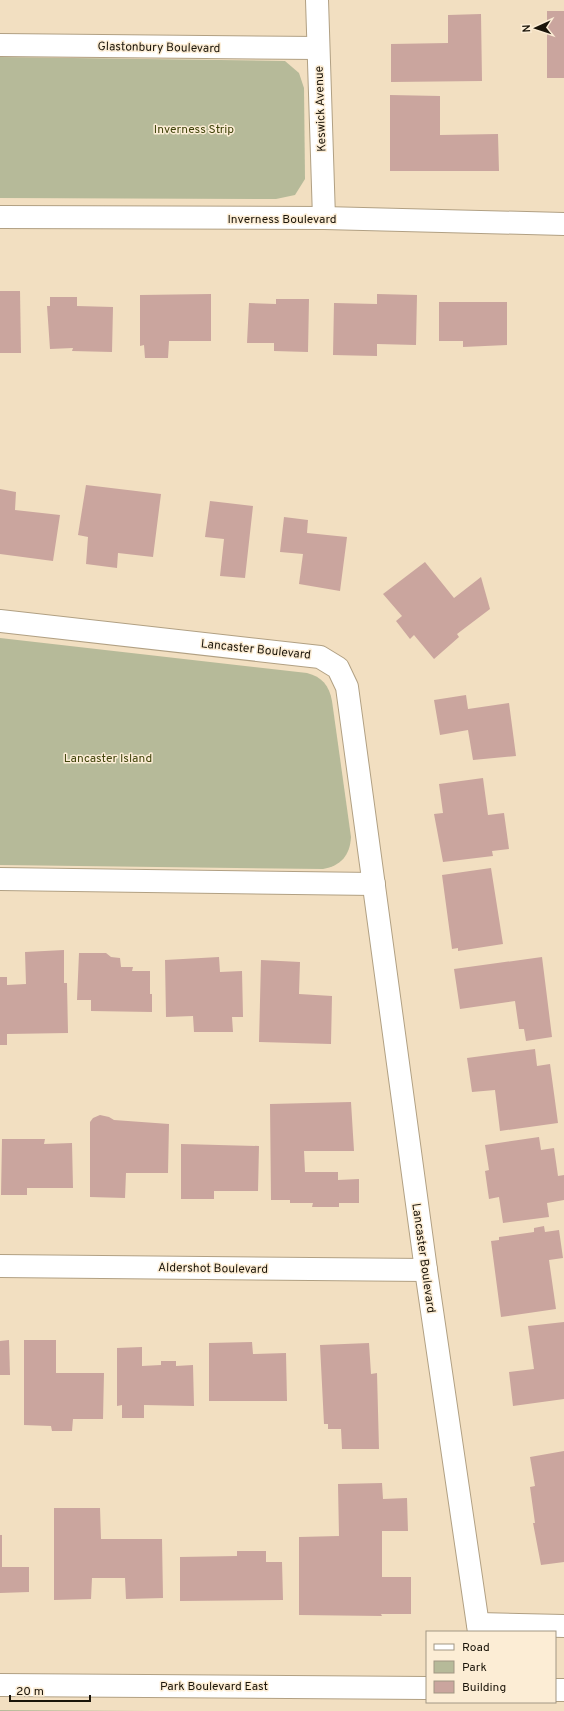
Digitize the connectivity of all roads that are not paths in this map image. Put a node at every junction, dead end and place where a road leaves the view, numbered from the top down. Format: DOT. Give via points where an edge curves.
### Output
graph roads {
  1 [pos="317,0"];
  2 [pos="0,45"];
  3 [pos="318,48"];
  4 [pos="0,217"];
  5 [pos="324,218"];
  6 [pos="564,224"];
  7 [pos="0,621"];
  8 [pos="0,879"];
  9 [pos="374,884"];
  10 [pos="0,1266"];
  11 [pos="426,1270"];
  12 [pos="564,1626"];
  13 [pos="478,1628"];
  14 [pos="0,1685"];
  15 [pos="426,1688"];
  1 -- 3 [label="street, Keswick Avenue"];
  2 -- 3 [label="street, Glastonbury Boulevard"];
  3 -- 5 [label="street, Keswick Avenue"];
  4 -- 5 [label="street, Inverness Boulevard"];
  5 -- 6 [label="street, Inverness Boulevard"];
  7 -- 9 [label="street, Lancaster Boulevard" via="320,656 338,668 347,687"];
  8 -- 9 [label="street"];
  9 -- 11 [label="street, Lancaster Boulevard"];
  10 -- 11 [label="street, Aldershot Boulevard"];
  11 -- 13 [label="street, Lancaster Boulevard"];
  12 -- 13 [label="street"];
  14 -- 15 [label="street, Park Boulevard East"];
}
